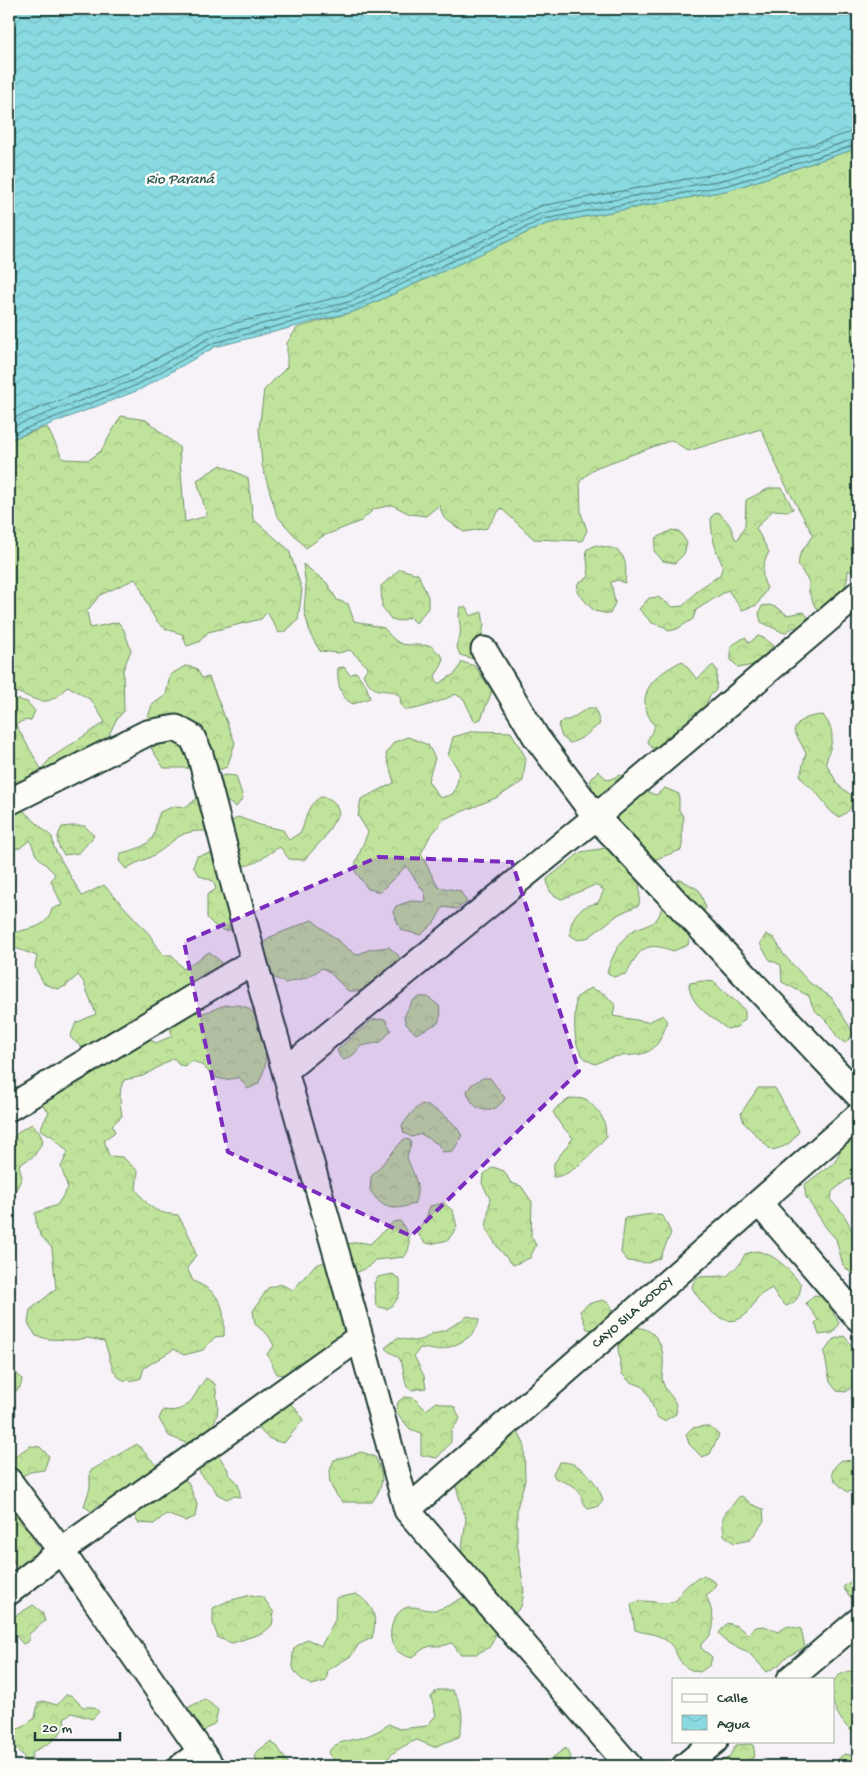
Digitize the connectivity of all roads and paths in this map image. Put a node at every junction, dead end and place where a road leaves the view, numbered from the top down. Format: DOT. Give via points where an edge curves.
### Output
graph roads {
  1 [pos="858,594"];
  2 [pos="484,650"];
  3 [pos="9,802"];
  4 [pos="596,817"];
  5 [pos="254,961"];
  6 [pos="286,1070"];
  7 [pos="858,1095"];
  8 [pos="9,1108"];
  9 [pos="858,1116"];
  10 [pos="760,1203"];
  11 [pos="858,1318"];
  12 [pos="360,1337"];
  13 [pos="9,1482"];
  14 [pos="407,1510"];
  15 [pos="61,1551"];
  16 [pos="9,1592"];
  17 [pos="858,1621"];
  18 [pos="791,1678"];
  19 [pos="714,1742"];
  20 [pos="198,1762"];
  21 [pos="619,1763"];
  22 [pos="685,1766"];
  1 -- 4 [label="street"];
  2 -- 4 [label="street" via="536,737"];
  3 -- 5 [label="street" via="147,733 176,728 192,737 200,754"];
  4 -- 6 [label="street"];
  4 -- 7 [label="street"];
  5 -- 6 [label="street"];
  5 -- 8 [label="street"];
  6 -- 12 [label="street"];
  9 -- 10 [label="street, CAYO SILA GODOY"];
  10 -- 11 [label="street"];
  10 -- 14 [label="street, CAYO SILA GODOY"];
  12 -- 14 [label="street"];
  12 -- 15 [label="street"];
  13 -- 15 [label="street"];
  14 -- 21 [label="street"];
  15 -- 16 [label="street"];
  15 -- 20 [label="street"];
  17 -- 18 [label="street"];
  19 -- 22 [label="street"];
}
